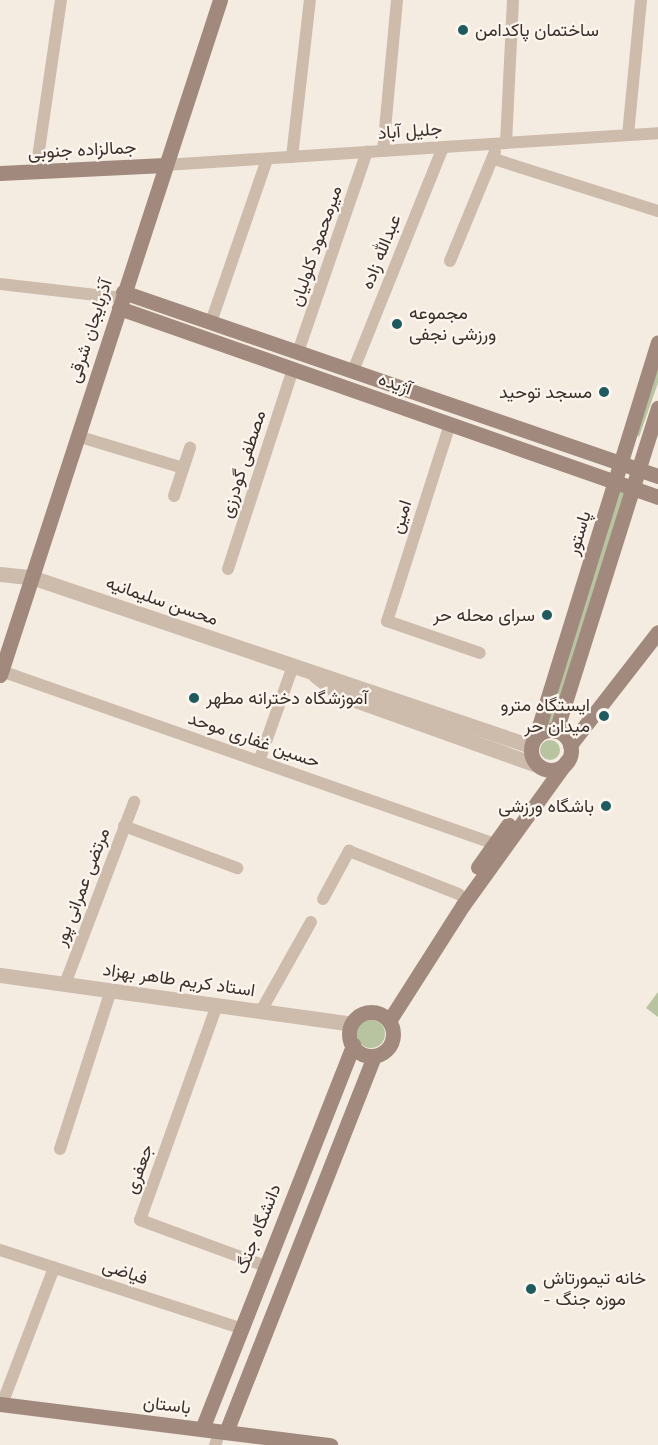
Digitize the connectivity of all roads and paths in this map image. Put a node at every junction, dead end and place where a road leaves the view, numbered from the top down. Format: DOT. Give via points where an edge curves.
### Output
graph roads {
  1 [pos="61,0"];
  2 [pos="220,0"];
  3 [pos="310,0"];
  4 [pos="397,0"];
  5 [pos="513,0"];
  6 [pos="641,0"];
  7 [pos="658,133"];
  8 [pos="628,135"];
  9 [pos="502,143"];
  10 [pos="443,147"];
  11 [pos="383,151"];
  12 [pos="367,152"];
  13 [pos="292,157"];
  14 [pos="267,159"];
  15 [pos="494,159"];
  16 [pos="165,165"];
  17 [pos="36,171"];
  18 [pos="0,173"];
  19 [pos="658,211"];
  20 [pos="450,261"];
  21 [pos="0,284"];
  22 [pos="121,299"];
  23 [pos="211,322"];
  24 [pos="658,343"];
  25 [pos="298,352"];
  26 [pos="293,369"];
  27 [pos="353,371"];
  28 [pos="658,408"];
  29 [pos="450,424"];
  30 [pos="77,436"];
  31 [pos="629,438"];
  32 [pos="647,443"];
  33 [pos="190,448"];
  34 [pos="622,464"];
  35 [pos="183,468"];
  36 [pos="639,470"];
  37 [pos="658,476"];
  38 [pos="615,482"];
  39 [pos="633,488"];
  40 [pos="174,496"];
  41 [pos="658,497"];
  42 [pos="228,569"];
  43 [pos="0,574"];
  44 [pos="32,578"];
  45 [pos="658,632"];
  46 [pos="480,652"];
  47 [pos="293,666"];
  48 [pos="311,672"];
  49 [pos="1,673"];
  50 [pos="586,724"];
  51 [pos="557,731"];
  52 [pos="534,741"];
  53 [pos="570,745"];
  54 [pos="259,761"];
  55 [pos="567,762"];
  56 [pos="544,768"];
  57 [pos="134,802"];
  58 [pos="124,826"];
  59 [pos="495,844"];
  60 [pos="237,868"];
  61 [pos="459,894"];
  62 [pos="323,899"];
  63 [pos="311,922"];
  64 [pos="0,975"];
  65 [pos="65,984"];
  66 [pos="111,990"];
  67 [pos="217,1005"];
  68 [pos="261,1011"];
  69 [pos="386,1018"];
  70 [pos="352,1024"];
  71 [pos="353,1045"];
  72 [pos="374,1056"];
  73 [pos="60,1149"];
  74 [pos="0,1250"];
  75 [pos="264,1266"];
  76 [pos="54,1268"];
  77 [pos="240,1328"];
  78 [pos="1,1404"];
  79 [pos="202,1429"];
  80 [pos="220,1436"];
  81 [pos="330,1445"];
  1 -- 17 [label="street"];
  2 -- 16 [label="main road, آذربایجان شرقی"];
  3 -- 13 [label="street"];
  4 -- 11 [label="street"];
  5 -- 9 [label="street"];
  6 -- 8 [label="street"];
  7 -- 8 [label="street, جلیل آباد"];
  8 -- 9 [label="street, جلیل آباد"];
  9 -- 10 [label="street, جلیل آباد"];
  9 -- 15 [label="street"];
  10 -- 11 [label="street, جلیل آباد"];
  10 -- 27 [label="street, عبدالله زاده"];
  11 -- 12 [label="street, جلیل آباد"];
  12 -- 13 [label="street, جلیل آباد"];
  12 -- 25 [label="street, میرمحمود کلولیان"];
  13 -- 14 [label="street, جلیل آباد"];
  14 -- 16 [label="street, جلیل آباد"];
  14 -- 23 [label="street"];
  15 -- 19 [label="street"];
  15 -- 20 [label="street"];
  16 -- 17 [label="main road, جمالزاده جنوبی"];
  16 -- 22 [label="main road, آذربایجان شرقی"];
  17 -- 18 [label="main road, جمالزاده جنوبی"];
  21 -- 22 [label="street"];
  22 -- 23 [label="main road, آژیده"];
  22 -- 26 [label="main road, آژیده"];
  22 -- 30 [label="main road, آذربایجان شرقی"];
  23 -- 25 [label="main road, آژیده"];
  24 -- 31 [label="main road, پاستور"];
  25 -- 26 [label="street"];
  25 -- 27 [label="main road, آژیده"];
  26 -- 29 [label="main road, آژیده"];
  26 -- 42 [label="street, مصطفی گودرزی"];
  27 -- 34 [label="main road, آژیده"];
  28 -- 32 [label="main road, پاستور"];
  29 -- 38 [label="main road, آژیده"];
  29 -- 46 [label="street, امین" via="387,621"];
  30 -- 35 [label="street"];
  30 -- 44 [label="main road, آذربایجان شرقی"];
  31 -- 32 [label="main road" via="639,446"];
  31 -- 34 [label="main road, پاستور"];
  32 -- 36 [label="main road, پاستور"];
  33 -- 35 [label="street"];
  34 -- 36 [label="main road, آژیده"];
  34 -- 38 [label="main road, پاستور"];
  35 -- 40 [label="street"];
  36 -- 37 [label="main road, آژیده"];
  36 -- 39 [label="main road, پاستور"];
  38 -- 39 [label="main road, آژیده"];
  38 -- 52 [label="main road, پاستور"];
  39 -- 41 [label="main road, آژیده"];
  39 -- 51 [label="main road, پاستور"];
  43 -- 44 [label="street, محسن سلیمانیه"];
  44 -- 47 [label="street, محسن سلیمانیه"];
  44 -- 49 [label="main road, آذربایجان شرقی"];
  45 -- 50 [label="main road"];
  47 -- 48 [label="street, محسن سلیمانیه"];
  47 -- 54 [label="street"];
  48 -- 52 [label="street, محسن سلیمانیه"];
  48 -- 56 [label="street, محسن سلیمانیه" via="341,695"];
  49 -- 54 [label="street, حسین غفاری موحد"];
  50 -- 51 [label="main road"];
  50 -- 53 [label="main road"];
  51 -- 52 [label="main road"];
  51 -- 53 [label="main road"];
  52 -- 56 [label="main road"];
  53 -- 55 [label="main road"];
  54 -- 59 [label="street, حسین غفاری موحد"];
  55 -- 56 [label="main road"];
  55 -- 69 [label="main road"];
  56 -- 59 [label="main road"];
  57 -- 58 [label="street, مرتضی عمرانی پور"];
  58 -- 60 [label="street"];
  58 -- 65 [label="street, مرتضی عمرانی پور"];
  59 -- 61 [label="main road"];
  61 -- 62 [label="street" via="349,851"];
  61 -- 69 [label="main road"];
  63 -- 68 [label="street"];
  64 -- 65 [label="street, استاد کریم طاهر بهزاد"];
  65 -- 66 [label="street, استاد کریم طاهر بهزاد"];
  66 -- 67 [label="street, استاد کریم طاهر بهزاد"];
  66 -- 73 [label="street"];
  67 -- 68 [label="street, استاد کریم طاهر بهزاد"];
  67 -- 75 [label="street, جعفری" via="140,1220"];
  68 -- 70 [label="street, استاد کریم طاهر بهزاد"];
  69 -- 70 [label="main road" via="362,1014"];
  69 -- 72 [label="main road" via="392,1040"];
  70 -- 71 [label="main road"];
  71 -- 72 [label="main road"];
  71 -- 75 [label="main road, دانشگاه جنگ"];
  72 -- 80 [label="main road"];
  74 -- 76 [label="street, فیاضی"];
  75 -- 77 [label="main road, دانشگاه جنگ"];
  76 -- 77 [label="street, فیاضی"];
  76 -- 78 [label="street"];
  77 -- 79 [label="main road, دانشگاه جنگ"];
  78 -- 79 [label="main road, باستان"];
  79 -- 80 [label="main road, باستان"];
  80 -- 81 [label="main road, باستان"];
}
